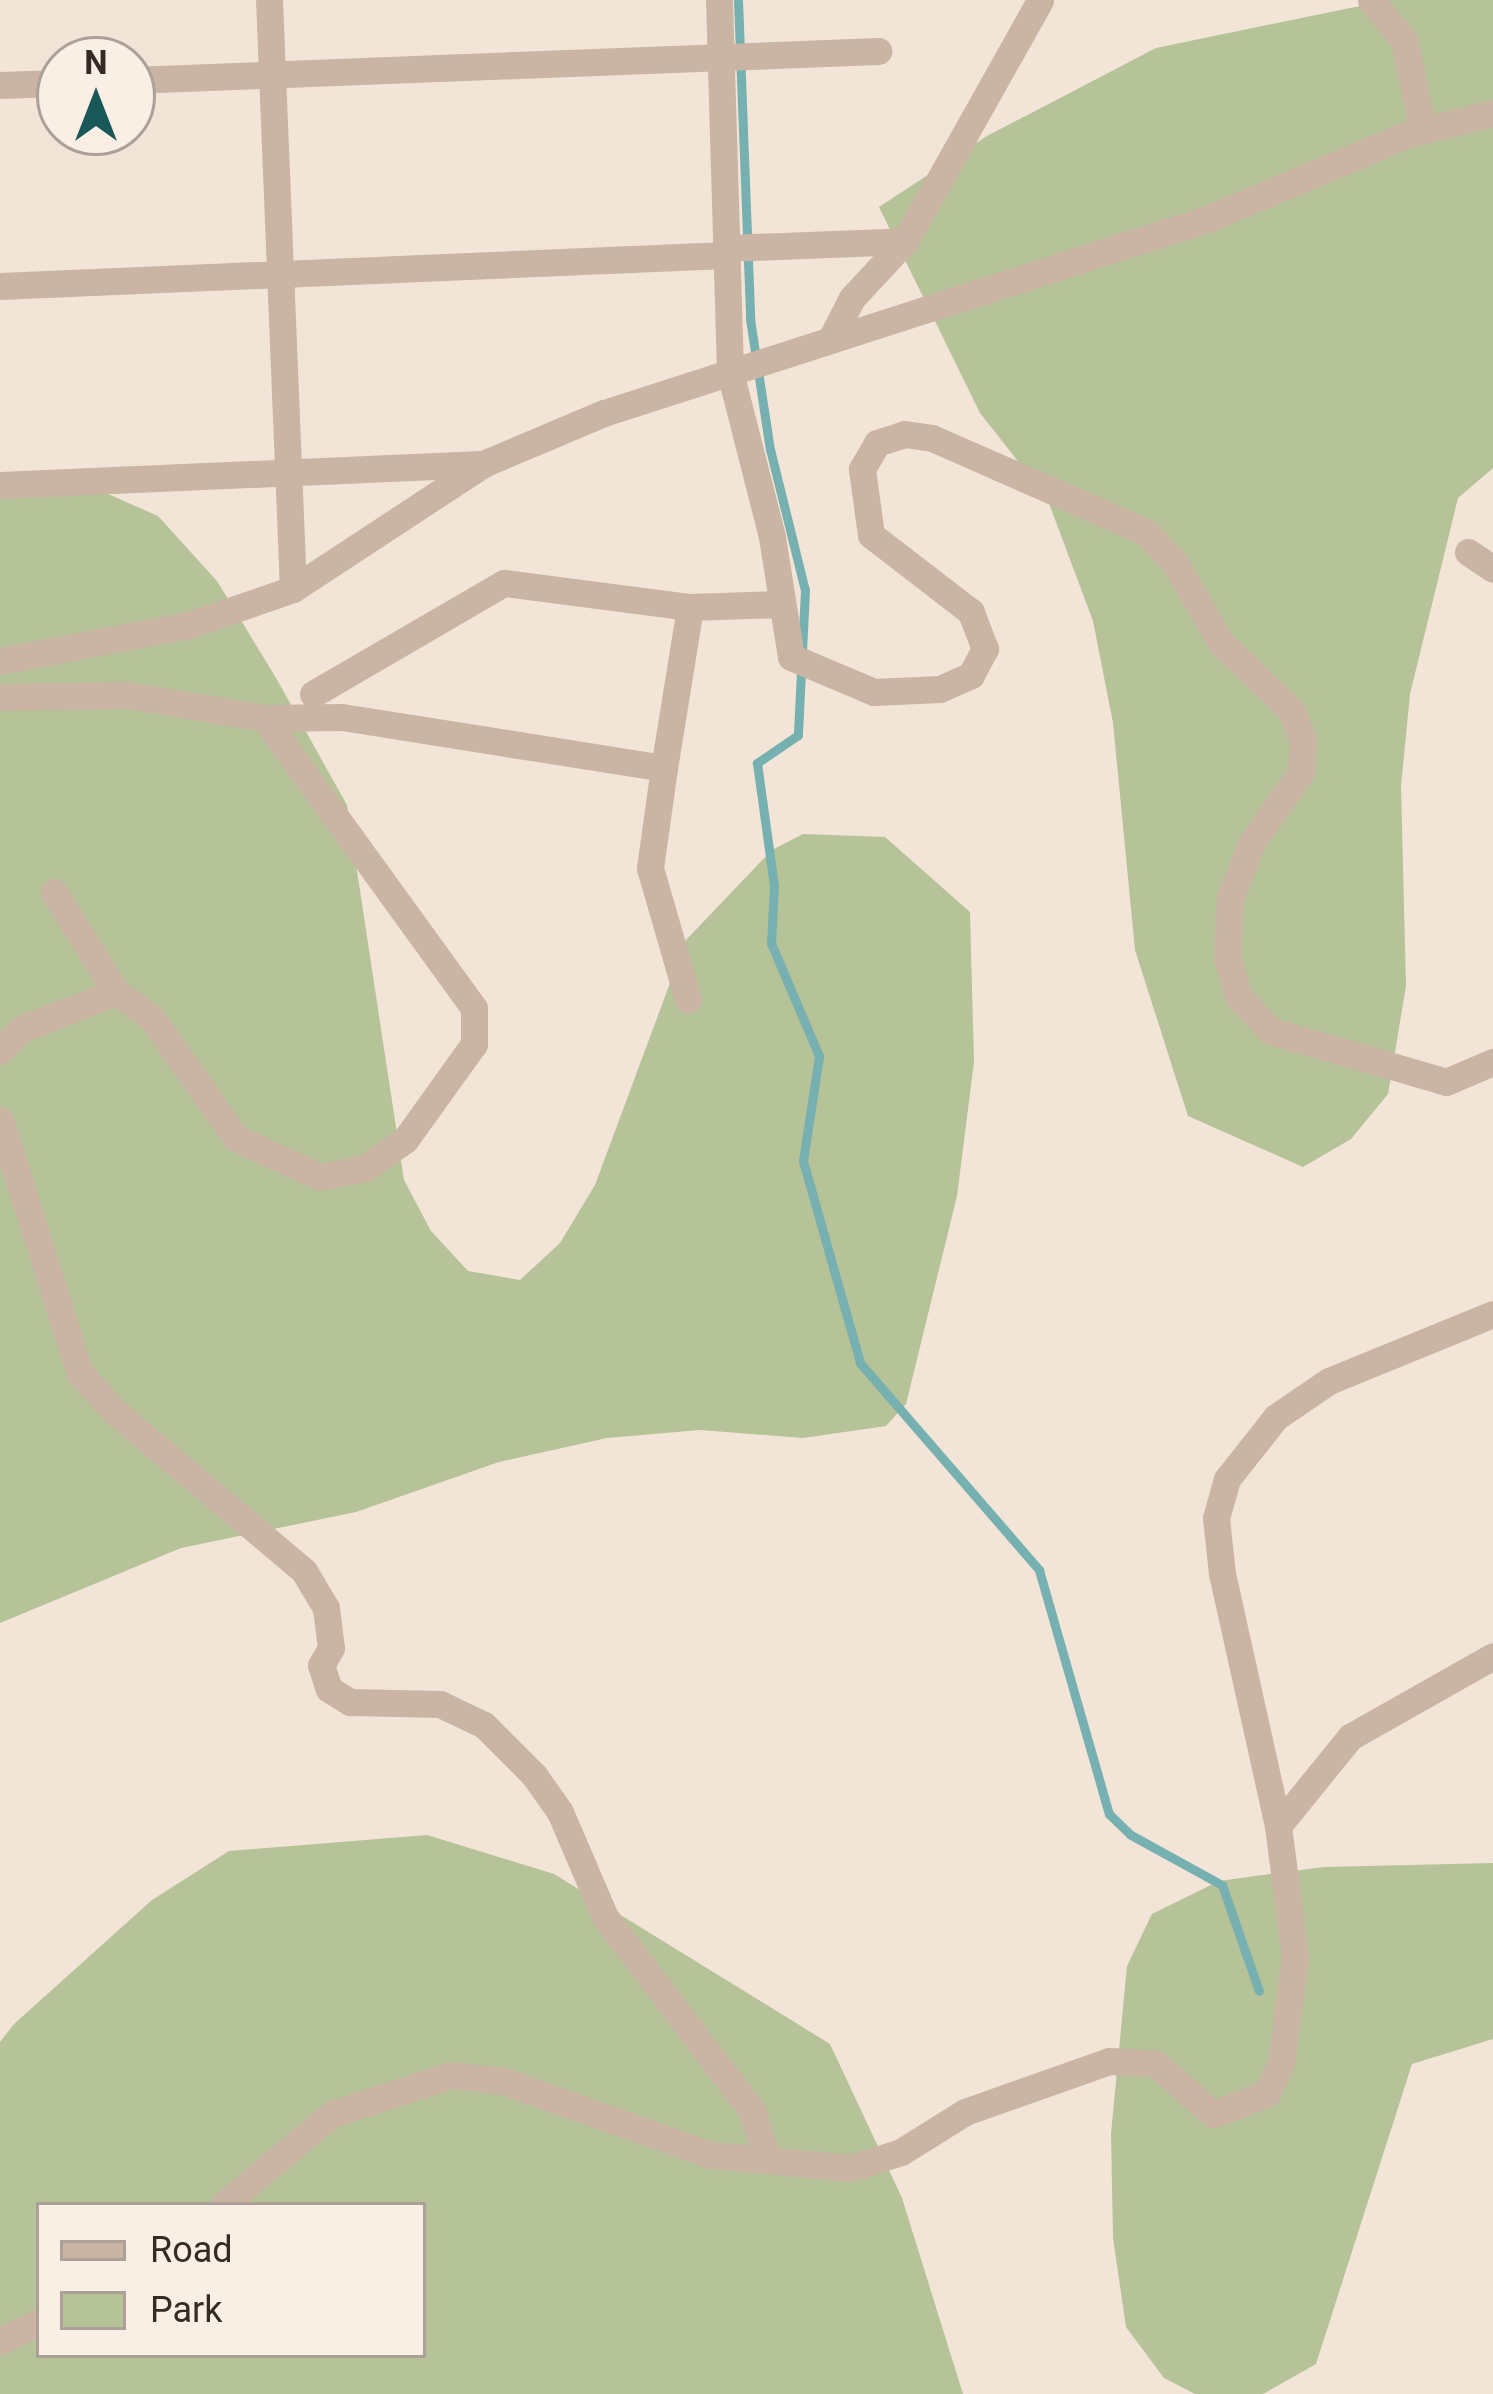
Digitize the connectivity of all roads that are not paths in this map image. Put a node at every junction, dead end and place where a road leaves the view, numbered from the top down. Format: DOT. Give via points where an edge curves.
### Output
graph roads {
  1 [pos="269,0"];
  2 [pos="719,0"];
  3 [pos="1040,0"];
  4 [pos="1370,0"];
  5 [pos="878,51"];
  6 [pos="723,56"];
  7 [pos="272,74"];
  8 [pos="156,79"];
  9 [pos="36,83"];
  10 [pos="0,85"];
  11 [pos="1493,113"];
  12 [pos="1423,130"];
  13 [pos="905,241"];
  14 [pos="729,250"];
  15 [pos="278,275"];
  16 [pos="0,286"];
  17 [pos="832,337"];
  18 [pos="735,371"];
  19 [pos="483,464"];
  20 [pos="288,474"];
  21 [pos="0,485"];
  22 [pos="1468,552"];
  23 [pos="1493,569"];
  24 [pos="292,589"];
  25 [pos="780,604"];
  26 [pos="690,607"];
  27 [pos="408,634"];
  28 [pos="425,658"];
  29 [pos="0,661"];
  30 [pos="314,694"];
  31 [pos="0,697"];
  32 [pos="264,718"];
  33 [pos="664,768"];
  34 [pos="55,892"];
  35 [pos="116,992"];
  36 [pos="688,1000"];
  37 [pos="0,1051"];
  38 [pos="1493,1061"];
  39 [pos="0,1120"];
  40 [pos="1493,1314"];
  41 [pos="1493,1657"];
  42 [pos="1278,1826"];
  43 [pos="767,2160"];
  44 [pos="227,2202"];
  45 [pos="36,2323"];
  46 [pos="0,2341"];
  1 -- 7 [label="street"];
  2 -- 6 [label="street"];
  3 -- 13 [label="street"];
  4 -- 12 [label="street" via="1404,40"];
  5 -- 6 [label="street"];
  6 -- 7 [label="street"];
  6 -- 14 [label="street"];
  7 -- 8 [label="street"];
  7 -- 15 [label="street"];
  9 -- 10 [label="street"];
  11 -- 12 [label="street"];
  12 -- 17 [label="street" via="1210,218"];
  13 -- 14 [label="street"];
  13 -- 17 [label="street" via="853,298"];
  14 -- 15 [label="street"];
  14 -- 18 [label="street"];
  15 -- 16 [label="street"];
  15 -- 20 [label="street"];
  17 -- 18 [label="street"];
  18 -- 19 [label="street"];
  18 -- 25 [label="street"];
  19 -- 20 [label="street"];
  19 -- 24 [label="street"];
  20 -- 21 [label="street"];
  20 -- 24 [label="street"];
  22 -- 23 [label="street"];
  24 -- 29 [label="street" via="189,625"];
  25 -- 26 [label="street"];
  25 -- 38 [label="street" via="790,657 821,675 874,692 940,689 971,675 985,649 971,613 871,535 862,469 877,443 904,434 932,438 1146,532 1175,562 1221,643 1291,710 1303,740 1301,772 1252,842 1230,898 1227,957 1238,996 1271,1031 1446,1082"];
  26 -- 27 [label="street" via="504,583"];
  26 -- 33 [label="street"];
  27 -- 28 [label="street"];
  27 -- 30 [label="street"];
  31 -- 32 [label="street" via="128,695"];
  32 -- 33 [label="street" via="342,717"];
  32 -- 35 [label="street" via="474,1008 474,1045 405,1139 365,1168 320,1177 236,1138 151,1016"];
  33 -- 36 [label="street" via="650,868"];
  34 -- 35 [label="street"];
  35 -- 37 [label="street" via="21,1029"];
  39 -- 43 [label="street" via="80,1373 304,1570 326,1608 331,1648 321,1665 329,1688 350,1702 440,1704 484,1725 534,1775 560,1812 605,1917 752,2111"];
  40 -- 42 [label="street" via="1329,1382 1276,1417 1227,1479 1216,1518 1222,1574"];
  41 -- 42 [label="street" via="1350,1736"];
  42 -- 43 [label="street" via="1295,1958 1281,2063 1266,2094 1213,2114 1154,2063 1130,2057 964,2112 902,2152 850,2168"];
  43 -- 44 [label="street" via="711,2155 502,2081 451,2075 332,2114"];
  45 -- 46 [label="street"];
}
